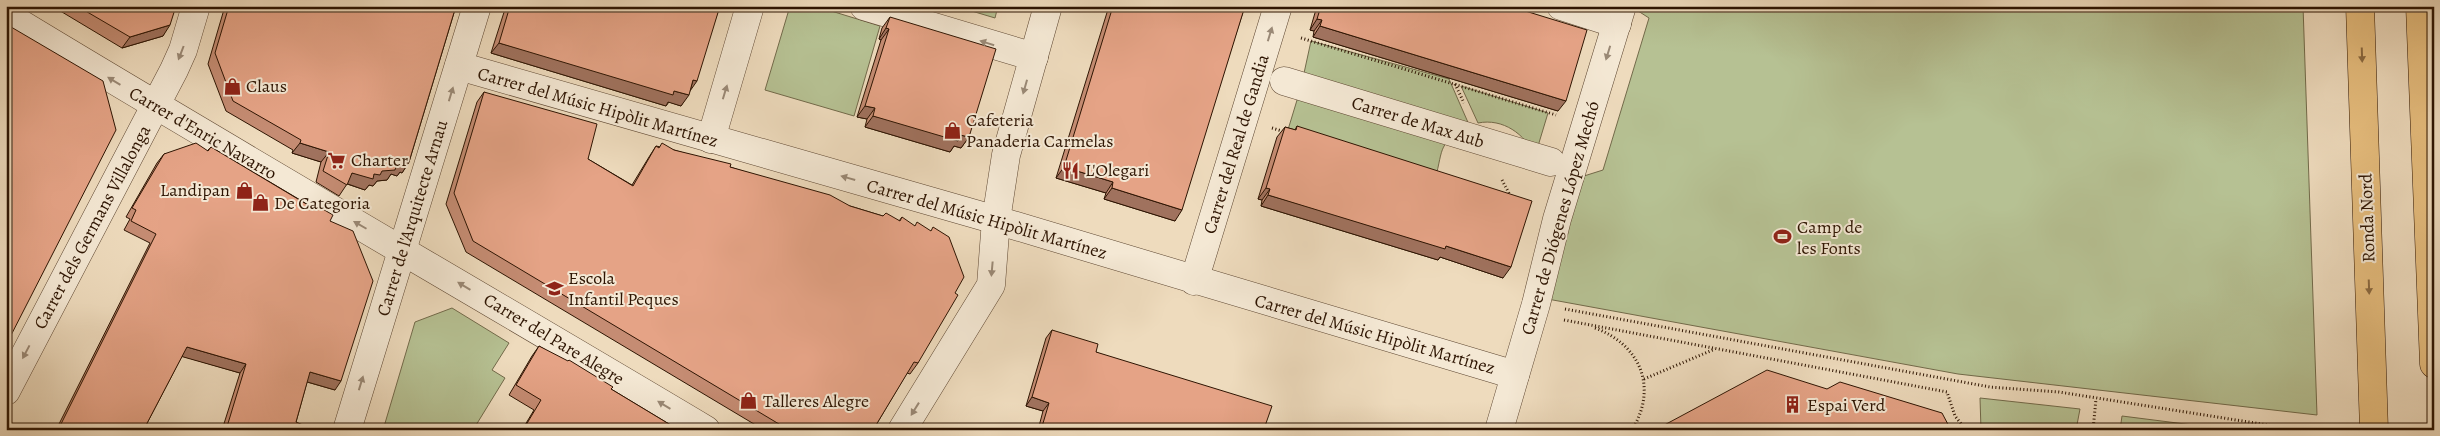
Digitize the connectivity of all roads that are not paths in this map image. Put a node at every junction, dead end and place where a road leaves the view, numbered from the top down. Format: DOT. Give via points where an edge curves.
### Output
graph roads {
  1 [pos="196,6"];
  2 [pos="477,6"];
  3 [pos="750,6"];
  4 [pos="864,6"];
  5 [pos="1048,6"];
  6 [pos="1278,6"];
  7 [pos="1561,6"];
  8 [pos="2360,6"];
  9 [pos="2420,6"];
  10 [pos="1619,15"];
  11 [pos="6,16"];
  12 [pos="1034,57"];
  13 [pos="459,66"];
  14 [pos="1284,81"];
  15 [pos="156,106"];
  16 [pos="711,139"];
  17 [pos="1551,162"];
  18 [pos="996,220"];
  19 [pos="402,249"];
  20 [pos="1194,281"];
  21 [pos="2434,364"];
  22 [pos="1515,376"];
  23 [pos="6,391"];
  24 [pos="347,430"];
  25 [pos="706,430"];
  26 [pos="902,430"];
  27 [pos="1500,430"];
  28 [pos="2374,430"];
  1 -- 15 [label="street, Carrer dels Germans Villalonga, one-way" via="183,50"];
  2 -- 13 [label="street, Carrer de l'Arquitecte Arnau"];
  16 -- 3 [label="street, one-way"];
  12 -- 4 [label="street, one-way"];
  5 -- 12 [label="street"];
  20 -- 6 [label="street, Carrer del Real de Gandia, one-way"];
  7 -- 10 [label="street"];
  8 -- 28 [label="main road, Ronda Nord, one-way"];
  9 -- 21 [label="main road"];
  10 -- 22 [label="street, Carrer de Diógenes López Mechó, one-way" via="1557,219"];
  15 -- 11 [label="street, Carrer d'Enric Navarro, one-way"];
  12 -- 18 [label="street, one-way" via="1006,155"];
  13 -- 16 [label="street, Carrer del Músic Hipòlit Martínez"];
  19 -- 13 [label="street, Carrer de l'Arquitecte Arnau, one-way"];
  14 -- 17 [label="street, Carrer de Max Aub"];
  19 -- 15 [label="street, Carrer d'Enric Navarro, one-way"];
  15 -- 23 [label="street, Carrer dels Germans Villalonga, one-way"];
  18 -- 16 [label="street, Carrer del Músic Hipòlit Martínez, one-way"];
  18 -- 20 [label="street, Carrer del Músic Hipòlit Martínez"];
  18 -- 26 [label="street, one-way" via="991,285"];
  24 -- 19 [label="street, Carrer de l'Arquitecte Arnau, one-way"];
  25 -- 19 [label="street, Carrer del Pare Alegre, one-way"];
  20 -- 22 [label="street, Carrer del Músic Hipòlit Martínez"];
  22 -- 27 [label="street, Carrer de Diógenes López Mechó"];
}
